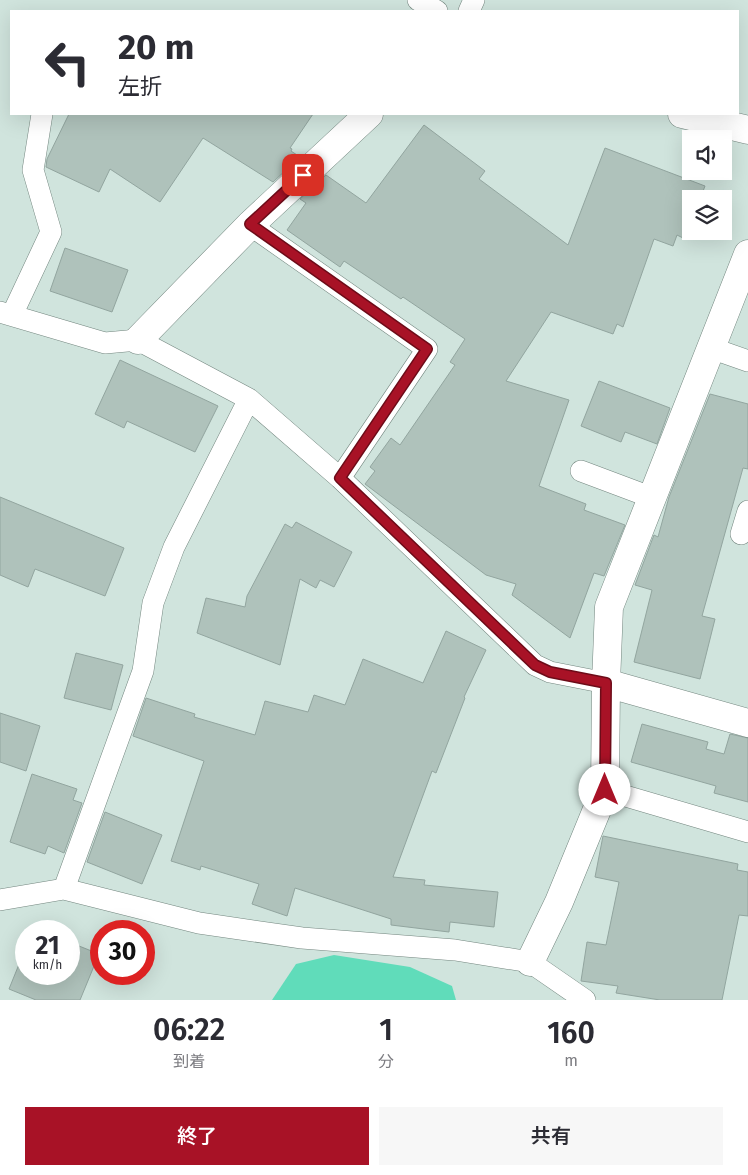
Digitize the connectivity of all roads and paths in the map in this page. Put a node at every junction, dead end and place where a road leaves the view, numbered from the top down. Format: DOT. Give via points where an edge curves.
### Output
graph roads {
  1 [pos="418,0"];
  2 [pos="436,10"];
  3 [pos="42,115"];
  4 [pos="368,115"];
  5 [pos="686,115"];
  6 [pos="748,130"];
  7 [pos="250,224"];
  8 [pos="748,254"];
  9 [pos="6,313"];
  10 [pos="138,340"];
  11 [pos="711,348"];
  12 [pos="748,361"];
  13 [pos="249,399"];
  14 [pos="581,470"];
  15 [pos="340,478"];
  16 [pos="653,498"];
  17 [pos="748,511"];
  18 [pos="741,534"];
  19 [pos="606,683"];
  20 [pos="748,723"];
  21 [pos="605,790"];
  22 [pos="748,832"];
  23 [pos="64,889"];
  24 [pos="0,900"];
  25 [pos="530,962"];
  26 [pos="585,1000"];
  1 -- 2 [label="lane"];
  3 -- 9 [label="lane" via="33,170 51,232"];
  4 -- 7 [label="street"];
  5 -- 6 [label="street"];
  7 -- 10 [label="street"];
  7 -- 15 [label="lane" via="427,349"];
  8 -- 11 [label="street"];
  9 -- 10 [label="lane" via="105,343"];
  10 -- 13 [label="lane"];
  11 -- 12 [label="lane"];
  11 -- 16 [label="street"];
  13 -- 15 [label="lane"];
  13 -- 23 [label="lane" via="167,564 153,603 143,671"];
  14 -- 16 [label="lane"];
  15 -- 19 [label="lane" via="535,665 550,672"];
  16 -- 19 [label="street" via="609,607"];
  17 -- 18 [label="lane"];
  19 -- 20 [label="street"];
  19 -- 21 [label="street"];
  21 -- 22 [label="lane"];
  21 -- 25 [label="street" via="559,902"];
  23 -- 24 [label="lane"];
  23 -- 25 [label="lane" via="199,923 302,938 455,950"];
  25 -- 26 [label="lane"];
}
